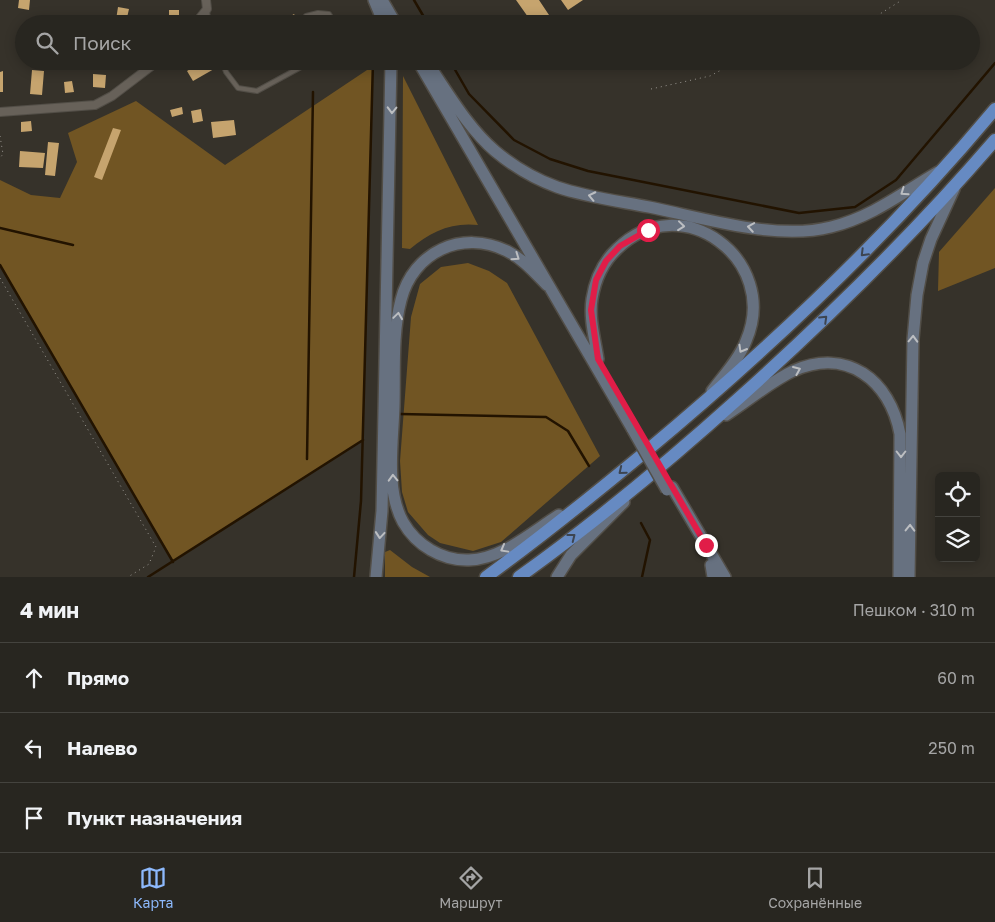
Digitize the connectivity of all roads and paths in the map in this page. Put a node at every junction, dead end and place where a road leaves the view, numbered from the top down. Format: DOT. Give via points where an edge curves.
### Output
graph roads {
  1 [pos="206,0"];
  2 [pos="374,0"];
  3 [pos="382,0"];
  4 [pos="388,0"];
  5 [pos="902,0"];
  6 [pos="207,9"];
  7 [pos="202,15"];
  8 [pos="208,15"];
  9 [pos="310,15"];
  10 [pos="330,15"];
  11 [pos="380,15"];
  12 [pos="391,15"];
  13 [pos="397,15"];
  14 [pos="878,15"];
  15 [pos="146,70"];
  16 [pos="227,70"];
  17 [pos="296,70"];
  18 [pos="391,70"];
  19 [pos="423,70"];
  20 [pos="430,70"];
  21 [pos="432,70"];
  22 [pos="719,70"];
  23 [pos="651,89"];
  24 [pos="995,109"];
  25 [pos="0,112"];
  26 [pos="0,136"];
  27 [pos="995,140"];
  28 [pos="0,158"];
  29 [pos="946,167"];
  30 [pos="955,186"];
  31 [pos="0,278"];
  32 [pos="547,285"];
  33 [pos="598,359"];
  34 [pos="700,406"];
  35 [pos="636,428"];
  36 [pos="698,435"];
  37 [pos="646,479"];
  38 [pos="669,488"];
  39 [pos="591,496"];
  40 [pos="711,565"];
  41 [pos="128,577"];
  42 [pos="376,577"];
  43 [pos="486,577"];
  44 [pos="519,577"];
  45 [pos="557,577"];
  46 [pos="713,577"];
  47 [pos="718,577"];
  48 [pos="725,577"];
  49 [pos="899,577"];
  50 [pos="909,577"];
  1 -- 6 [label="street"];
  2 -- 11 [label="main road"];
  3 -- 12 [label="main road"];
  4 -- 13 [label="main road"];
  5 -- 14 [label="path"];
  6 -- 7 [label="street"];
  6 -- 8 [label="lane"];
  9 -- 10 [label="lane"];
  15 -- 25 [label="street" via="95,105"];
  16 -- 17 [label="lane" via="238,88 257,92"];
  18 -- 42 [label="main road, one-way" via="382,511"];
  19 -- 32 [label="main road"];
  20 -- 33 [label="main road"];
  29 -- 21 [label="main road, one-way" via="861,218 819,230 771,230 612,200 540,180 494,151"];
  22 -- 23 [label="path" via="702,78"];
  24 -- 29 [label="highway"];
  26 -- 28 [label="path" via="4,154"];
  27 -- 30 [label="highway"];
  29 -- 34 [label="highway, one-way" via="817,300"];
  36 -- 30 [label="highway, one-way" via="788,354"];
  50 -- 30 [label="main road, one-way" via="913,339 917,295 931,239"];
  31 -- 41 [label="path" via="156,547 149,564"];
  32 -- 35 [label="main road"];
  39 -- 32 [label="main road, one-way" via="501,552 467,560 438,553 418,541 402,521 393,487 397,318 405,287 414,270 445,247 478,243 520,259"];
  33 -- 34 [label="main road, one-way" via="592,299 596,280 612,253 628,239 657,227 684,226 701,230 718,239 737,257 750,283 753,303 746,341"];
  33 -- 35 [label="main road"];
  34 -- 39 [label="highway, one-way"];
  35 -- 38 [label="main road, bridge"];
  36 -- 37 [label="highway"];
  36 -- 49 [label="main road, one-way" via="792,372 807,366 836,364 866,374 888,399 900,434"];
  44 -- 37 [label="highway, one-way"];
  37 -- 45 [label="main road" via="571,555"];
  38 -- 40 [label="main road"];
  38 -- 48 [label="main road"];
  39 -- 43 [label="highway"];
  40 -- 46 [label="main road"];
  40 -- 47 [label="main road"];
}
